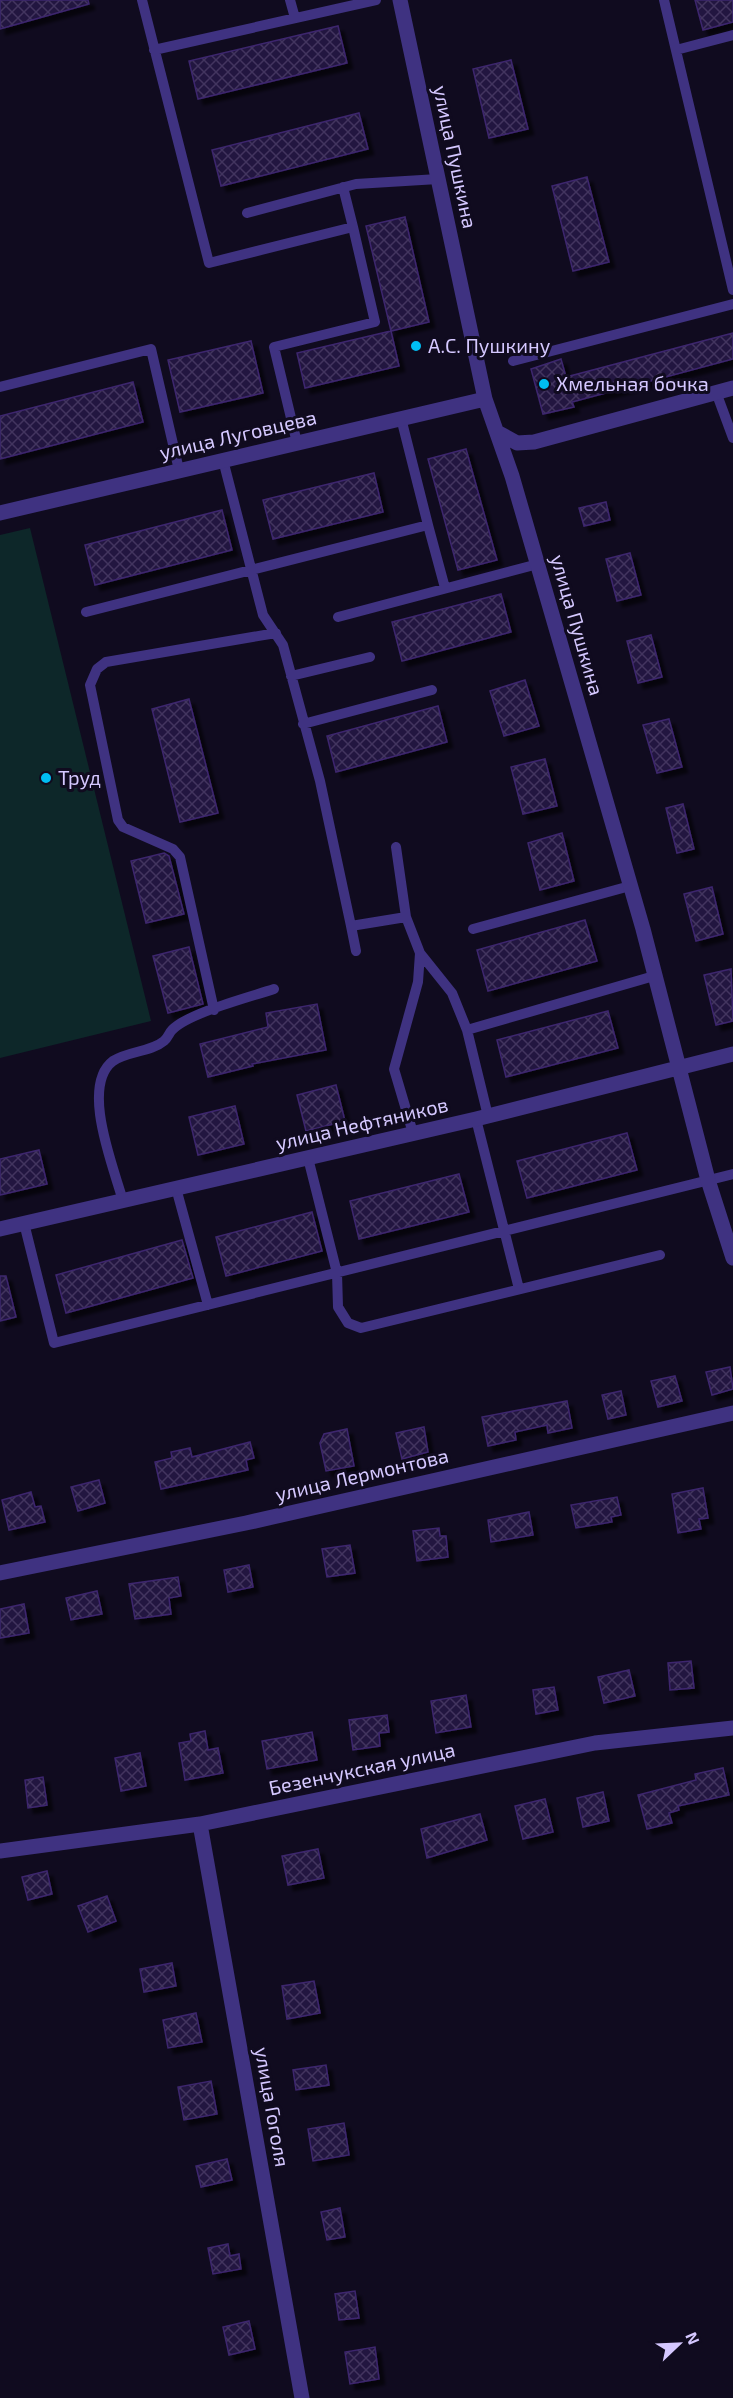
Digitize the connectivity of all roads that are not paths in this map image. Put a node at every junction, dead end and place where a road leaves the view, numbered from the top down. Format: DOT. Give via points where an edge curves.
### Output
graph roads {
  1 [pos="142,0"];
  2 [pos="290,0"];
  3 [pos="376,0"];
  4 [pos="400,0"];
  5 [pos="664,0"];
  6 [pos="295,18"];
  7 [pos="733,35"];
  8 [pos="154,50"];
  9 [pos="676,50"];
  10 [pos="438,179"];
  11 [pos="343,187"];
  12 [pos="247,213"];
  13 [pos="353,227"];
  14 [pos="733,290"];
  15 [pos="733,304"];
  16 [pos="513,361"];
  17 [pos="0,387"];
  18 [pos="733,388"];
  19 [pos="716,392"];
  20 [pos="485,399"];
  21 [pos="401,418"];
  22 [pos="498,432"];
  23 [pos="733,438"];
  24 [pos="297,443"];
  25 [pos="223,460"];
  26 [pos="179,470"];
  27 [pos="0,513"];
  28 [pos="428,525"];
  29 [pos="538,564"];
  30 [pos="251,570"];
  31 [pos="445,588"];
  32 [pos="86,612"];
  33 [pos="338,617"];
  34 [pos="276,633"];
  35 [pos="370,657"];
  36 [pos="291,676"];
  37 [pos="432,690"];
  38 [pos="303,724"];
  39 [pos="396,847"];
  40 [pos="630,886"];
  41 [pos="406,916"];
  42 [pos="351,926"];
  43 [pos="472,929"];
  44 [pos="356,951"];
  45 [pos="420,953"];
  46 [pos="654,976"];
  47 [pos="274,989"];
  48 [pos="214,1010"];
  49 [pos="467,1030"];
  50 [pos="733,1054"];
  51 [pos="678,1068"];
  52 [pos="482,1117"];
  53 [pos="412,1134"];
  54 [pos="308,1158"];
  55 [pos="733,1174"];
  56 [pos="708,1180"];
  57 [pos="176,1188"];
  58 [pos="123,1201"];
  59 [pos="24,1223"];
  60 [pos="0,1229"];
  61 [pos="504,1231"];
  62 [pos="660,1255"];
  63 [pos="733,1258"];
  64 [pos="337,1273"];
  65 [pos="519,1289"];
  66 [pos="208,1305"];
  67 [pos="733,1413"];
  68 [pos="0,1573"];
  69 [pos="733,1728"];
  70 [pos="200,1824"];
  71 [pos="0,1851"];
  72 [pos="302,2398"];
  1 -- 8 [label="lane"];
  2 -- 6 [label="lane"];
  3 -- 6 [label="lane"];
  4 -- 10 [label="street, улица Пушкина"];
  5 -- 9 [label="lane"];
  6 -- 8 [label="lane"];
  7 -- 9 [label="lane"];
  8 -- 13 [label="lane" via="209,263"];
  9 -- 14 [label="lane"];
  10 -- 11 [label="lane"];
  10 -- 20 [label="street, улица Пушкина"];
  11 -- 12 [label="lane"];
  11 -- 13 [label="lane"];
  13 -- 24 [label="lane" via="375,322 274,347"];
  15 -- 16 [label="lane"];
  17 -- 26 [label="lane" via="151,349"];
  18 -- 19 [label="street"];
  19 -- 22 [label="street" via="534,441 517,443"];
  19 -- 23 [label="lane"];
  20 -- 21 [label="street, улица Луговцева"];
  20 -- 22 [label="street, улица Пушкина"];
  21 -- 24 [label="street, улица Луговцева"];
  21 -- 28 [label="lane"];
  22 -- 29 [label="street, улица Пушкина"];
  24 -- 25 [label="street, улица Луговцева"];
  25 -- 26 [label="street, улица Луговцева"];
  25 -- 30 [label="lane"];
  26 -- 27 [label="street, улица Луговцева"];
  28 -- 30 [label="lane"];
  28 -- 31 [label="lane"];
  29 -- 31 [label="lane"];
  29 -- 40 [label="street, улица Пушкина"];
  30 -- 32 [label="lane"];
  30 -- 34 [label="lane" via="262,615"];
  31 -- 33 [label="lane"];
  34 -- 36 [label="lane"];
  34 -- 48 [label="lane" via="106,662 97,669 90,685 118,820 123,827 173,849 180,857"];
  35 -- 36 [label="lane"];
  36 -- 38 [label="lane"];
  37 -- 38 [label="lane"];
  38 -- 42 [label="lane" via="320,781"];
  39 -- 41 [label="lane"];
  40 -- 43 [label="lane"];
  40 -- 46 [label="street, улица Пушкина"];
  41 -- 42 [label="lane"];
  41 -- 45 [label="lane"];
  42 -- 44 [label="lane"];
  45 -- 49 [label="lane" via="452,993"];
  45 -- 53 [label="lane" via="418,982 394,1069"];
  46 -- 49 [label="lane"];
  46 -- 51 [label="street, улица Пушкина"];
  47 -- 48 [label="lane"];
  48 -- 58 [label="lane" via="172,1029 165,1041 113,1061 102,1074 99,1112"];
  49 -- 52 [label="lane"];
  50 -- 51 [label="street, улица Нефтяников"];
  51 -- 52 [label="street, улица Нефтяников"];
  51 -- 56 [label="street, улица Пушкина"];
  52 -- 53 [label="street, улица Нефтяников"];
  52 -- 61 [label="lane"];
  53 -- 54 [label="street, улица Нефтяников"];
  54 -- 57 [label="street, улица Нефтяников"];
  54 -- 64 [label="lane"];
  55 -- 56 [label="lane"];
  56 -- 61 [label="lane"];
  56 -- 63 [label="street, улица Пушкина"];
  57 -- 58 [label="street, улица Нефтяников"];
  57 -- 66 [label="lane"];
  58 -- 59 [label="street, улица Нефтяников"];
  59 -- 60 [label="street, улица Нефтяников"];
  59 -- 66 [label="lane" via="54,1343"];
  61 -- 64 [label="lane"];
  61 -- 65 [label="lane"];
  62 -- 65 [label="lane"];
  64 -- 65 [label="lane" via="338,1307 348,1323 361,1328"];
  64 -- 66 [label="lane"];
  67 -- 68 [label="street, улица Лермонтова" via="246,1523"];
  69 -- 70 [label="street, Безенчукская улица" via="596,1743"];
  70 -- 71 [label="street, Безенчукская улица"];
  70 -- 72 [label="street, улица Гоголя"];
}
